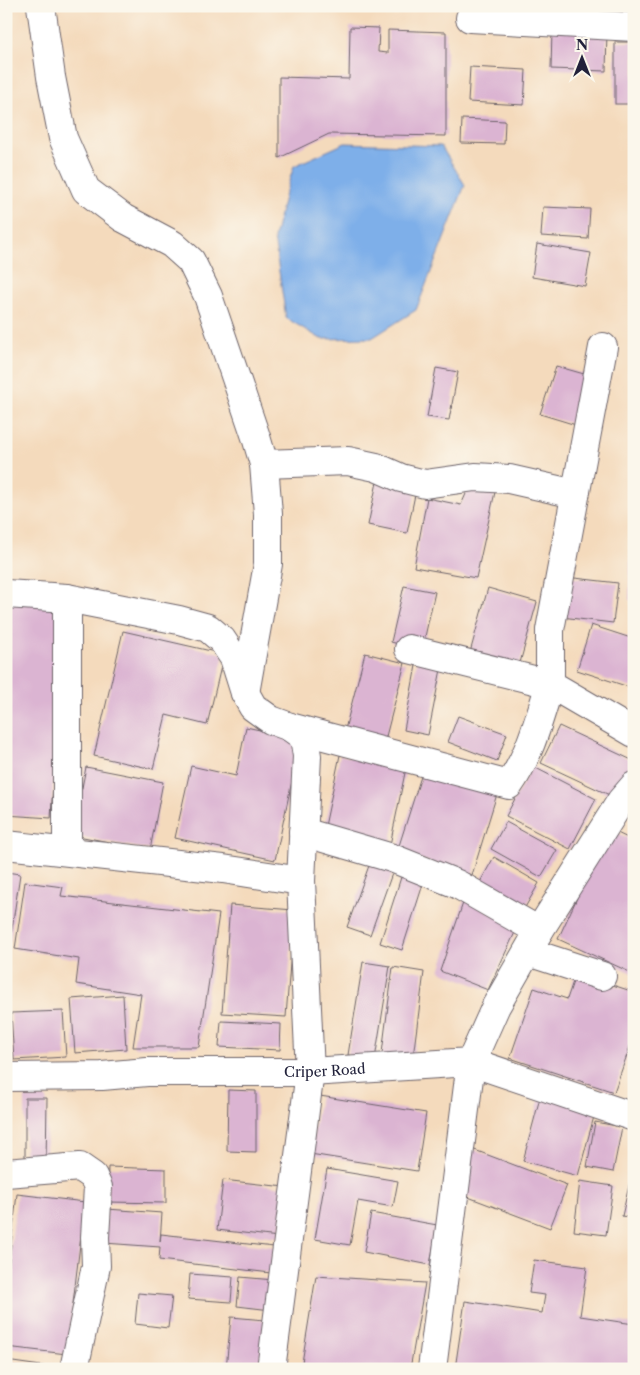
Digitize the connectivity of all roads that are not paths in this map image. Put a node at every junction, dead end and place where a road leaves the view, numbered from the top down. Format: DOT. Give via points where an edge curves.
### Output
graph roads {
  1 [pos="41,6"];
  2 [pos="470,18"];
  3 [pos="634,27"];
  4 [pos="603,347"];
  5 [pos="264,464"];
  6 [pos="575,494"];
  7 [pos="6,594"];
  8 [pos="68,598"];
  9 [pos="409,648"];
  10 [pos="550,684"];
  11 [pos="244,693"];
  12 [pos="290,727"];
  13 [pos="634,733"];
  14 [pos="629,798"];
  15 [pos="303,832"];
  16 [pos="6,844"];
  17 [pos="68,851"];
  18 [pos="301,881"];
  19 [pos="534,942"];
  20 [pos="602,976"];
  21 [pos="471,1062"];
  22 [pos="310,1072"];
  23 [pos="6,1077"];
  24 [pos="634,1117"];
  25 [pos="6,1173"];
  26 [pos="74,1369"];
  27 [pos="271,1369"];
  28 [pos="432,1369"];
  1 -- 5 [label="street" via="63,138 86,190 123,218 172,244 191,261 208,296"];
  2 -- 3 [label="street"];
  4 -- 6 [label="street"];
  5 -- 6 [label="street" via="348,461 425,484 475,477 509,479"];
  5 -- 11 [label="street" via="268,564"];
  6 -- 10 [label="street" via="550,630"];
  7 -- 8 [label="street"];
  8 -- 11 [label="street" via="208,628 222,640 234,658"];
  8 -- 17 [label="street"];
  9 -- 10 [label="street"];
  10 -- 12 [label="street" via="528,752 509,785"];
  10 -- 13 [label="street"];
  11 -- 12 [label="street" via="253,707 265,716"];
  12 -- 15 [label="street" via="304,737 307,756"];
  14 -- 19 [label="street"];
  15 -- 18 [label="street"];
  15 -- 19 [label="street" via="392,858 457,884"];
  16 -- 17 [label="street"];
  17 -- 18 [label="street"];
  18 -- 22 [label="street"];
  19 -- 20 [label="street"];
  19 -- 21 [label="street" via="496,1006"];
  21 -- 22 [label="street, Criper Road"];
  21 -- 24 [label="street, Criper Road"];
  21 -- 28 [label="street"];
  22 -- 23 [label="street, Criper Road" via="147,1072"];
  22 -- 27 [label="street"];
  25 -- 26 [label="street" via="80,1167 93,1176 98,1187 96,1266"];
}
